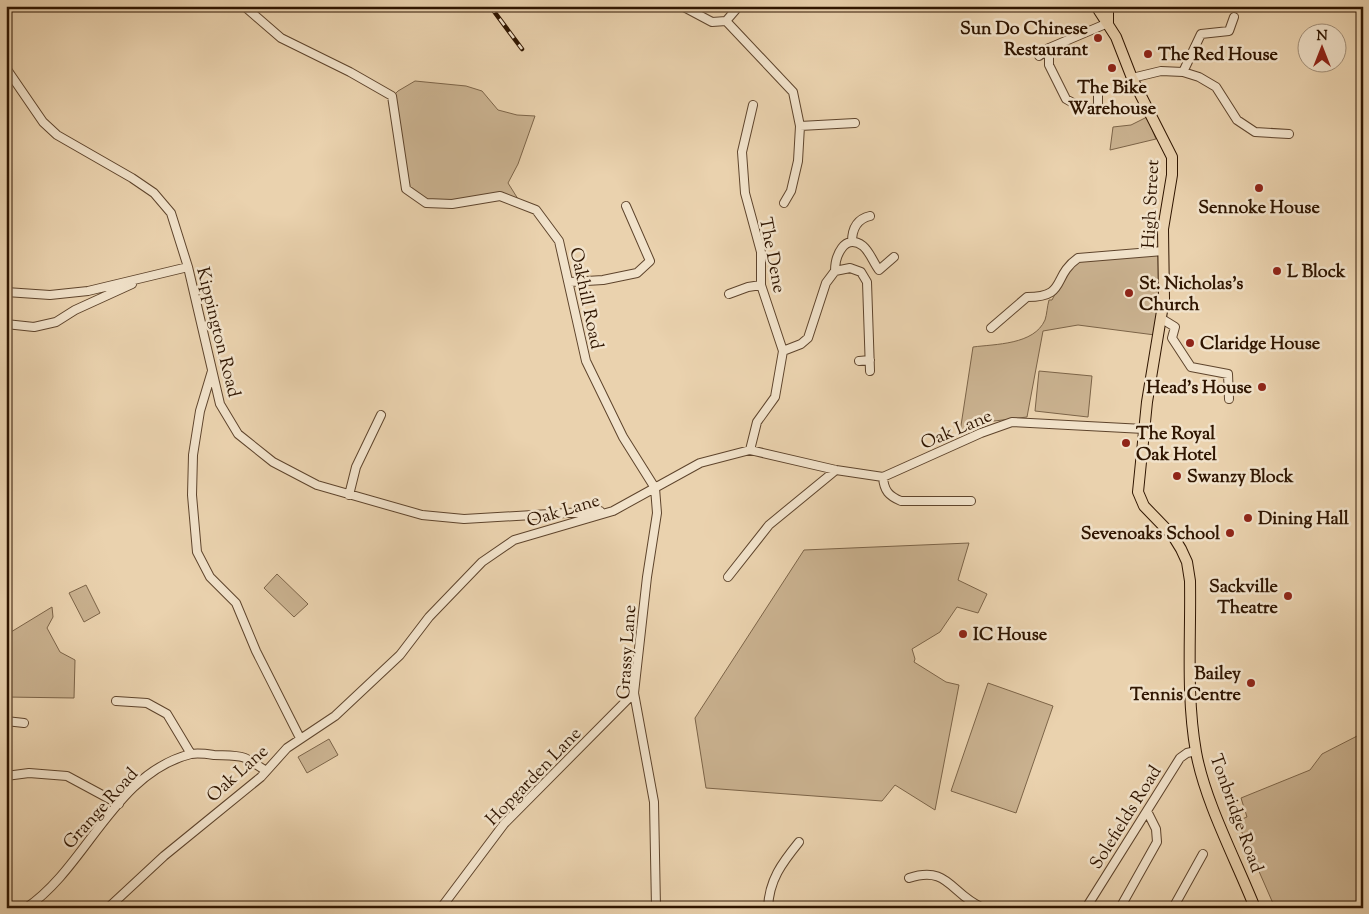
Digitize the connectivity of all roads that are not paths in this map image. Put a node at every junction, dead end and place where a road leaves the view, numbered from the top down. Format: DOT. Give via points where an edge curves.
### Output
graph roads {
  1 [pos="244,6"];
  2 [pos="682,6"];
  3 [pos="739,6"];
  4 [pos="1096,6"];
  5 [pos="1108,6"];
  6 [pos="1234,17"];
  7 [pos="726,21"];
  8 [pos="1108,23"];
  9 [pos="1049,48"];
  10 [pos="1039,56"];
  11 [pos="1184,72"];
  12 [pos="7,73"];
  13 [pos="1132,78"];
  14 [pos="1098,92"];
  15 [pos="753,105"];
  16 [pos="854,122"];
  17 [pos="800,126"];
  18 [pos="1289,134"];
  19 [pos="784,203"];
  20 [pos="626,206"];
  21 [pos="870,216"];
  22 [pos="852,242"];
  23 [pos="1163,251"];
  24 [pos="894,257"];
  25 [pos="188,267"];
  26 [pos="835,271"];
  27 [pos="141,278"];
  28 [pos="734,281"];
  29 [pos="570,282"];
  30 [pos="761,286"];
  31 [pos="737,290"];
  32 [pos="6,292"];
  33 [pos="729,294"];
  34 [pos="1162,318"];
  35 [pos="6,324"];
  36 [pos="991,328"];
  37 [pos="783,351"];
  38 [pos="870,360"];
  39 [pos="859,361"];
  40 [pos="212,370"];
  41 [pos="870,371"];
  42 [pos="1229,399"];
  43 [pos="381,415"];
  44 [pos="1144,429"];
  45 [pos="750,450"];
  46 [pos="836,470"];
  47 [pos="884,477"];
  48 [pos="655,488"];
  49 [pos="349,495"];
  50 [pos="971,501"];
  51 [pos="613,510"];
  52 [pos="1163,527"];
  53 [pos="728,577"];
  54 [pos="634,693"];
  55 [pos="116,701"];
  56 [pos="6,722"];
  57 [pos="24,723"];
  58 [pos="300,738"];
  59 [pos="1196,751"];
  60 [pos="191,754"];
  61 [pos="266,771"];
  62 [pos="6,776"];
  63 [pos="119,804"];
  64 [pos="1147,811"];
  65 [pos="799,842"];
  66 [pos="1203,854"];
  67 [pos="909,878"];
  68 [pos="26,908"];
  69 [pos="108,908"];
  70 [pos="441,908"];
  71 [pos="656,908"];
  72 [pos="768,908"];
  73 [pos="983,908"];
  74 [pos="1086,908"];
  75 [pos="1120,908"];
  76 [pos="1173,908"];
  77 [pos="1256,908"];
  1 -- 29 [label="street, Oakhill Road" via="281,38 392,96 406,189 426,203 452,204 500,196 536,210 559,241"];
  2 -- 7 [label="street" via="712,22"];
  3 -- 7 [label="street"];
  4 -- 8 [label="main road"];
  5 -- 8 [label="main road, High Street"];
  6 -- 11 [label="street" via="1229,31 1201,34"];
  7 -- 17 [label="street" via="793,92"];
  8 -- 9 [label="street"];
  8 -- 13 [label="main road, High Street"];
  9 -- 10 [label="street"];
  9 -- 14 [label="street" via="1049,65 1068,102 1082,108 1098,108"];
  11 -- 13 [label="street" via="1161,71"];
  11 -- 18 [label="street" via="1216,87 1237,120 1255,132"];
  12 -- 25 [label="street, Kippington Road" via="43,122 58,135 154,193 171,213"];
  13 -- 23 [label="main road, High Street" via="1172,157"];
  15 -- 30 [label="street, The Dene" via="741,159 745,193 762,260"];
  16 -- 17 [label="street"];
  17 -- 19 [label="street" via="798,161"];
  20 -- 29 [label="street" via="650,261 638,273"];
  21 -- 22 [label="street" via="859,221"];
  22 -- 24 [label="street" via="865,248 879,270"];
  22 -- 26 [label="street" via="842,246"];
  23 -- 34 [label="main road, High Street"];
  23 -- 36 [label="street" via="1078,258 1067,266 1055,290 1046,297 1027,297"];
  25 -- 27 [label="street"];
  25 -- 40 [label="street, Kippington Road"];
  26 -- 37 [label="street" via="826,283 808,338"];
  26 -- 38 [label="street" via="850,268 861,272 867,282"];
  27 -- 32 [label="street" via="88,291 50,295"];
  27 -- 35 [label="street" via="56,322 34,327"];
  28 -- 31 [label="street"];
  29 -- 48 [label="street, Oakhill Road" via="586,361 623,437"];
  30 -- 31 [label="street"];
  30 -- 37 [label="street, The Dene"];
  31 -- 33 [label="street"];
  34 -- 42 [label="street" via="1176,327 1172,338 1191,367 1228,374"];
  34 -- 44 [label="main road, High Street"];
  37 -- 45 [label="street, The Dene" via="775,397 757,422"];
  38 -- 39 [label="street"];
  38 -- 41 [label="street"];
  40 -- 49 [label="street, Kippington Road" via="220,404 244,440 273,462 317,485"];
  40 -- 58 [label="street" via="200,411 193,455 192,495 197,552 210,577 236,603"];
  43 -- 49 [label="street" via="356,467"];
  44 -- 47 [label="street, Oak Lane" via="1012,422 981,432"];
  44 -- 52 [label="main road, High Street" via="1139,497"];
  45 -- 46 [label="street, Oak Lane"];
  45 -- 48 [label="street, Oak Lane" via="700,463"];
  46 -- 47 [label="street, Oak Lane"];
  46 -- 53 [label="street" via="769,524"];
  47 -- 50 [label="street" via="886,492 901,501"];
  48 -- 51 [label="street, Oak Lane"];
  48 -- 54 [label="street, Grassy Lane" via="657,513 646,577"];
  49 -- 51 [label="street, Kippington Road" via="422,515 464,519"];
  51 -- 58 [label="street, Oak Lane" via="514,540 482,562 429,617 400,655 335,716"];
  52 -- 59 [label="main road, Tonbridge Road" via="1181,549 1190,581 1189,663"];
  54 -- 70 [label="street, Hopgarden Lane" via="504,824"];
  54 -- 71 [label="street, Grassy Lane" via="654,802"];
  55 -- 60 [label="street" via="147,703 167,714"];
  56 -- 57 [label="street"];
  58 -- 61 [label="street, Oak Lane"];
  59 -- 64 [label="street, Solefields Road" via="1180,758"];
  59 -- 77 [label="main road, Tonbridge Road" via="1216,812"];
  60 -- 61 [label="street, Grange Road" via="242,755"];
  60 -- 63 [label="street, Grange Road" via="156,771"];
  61 -- 69 [label="street, Oak Lane" via="164,856"];
  62 -- 63 [label="street" via="28,773 67,776"];
  63 -- 68 [label="street, Grange Road" via="60,876"];
  64 -- 74 [label="street, Solefields Road"];
  64 -- 75 [label="street" via="1156,830 1157,842"];
  65 -- 72 [label="street" via="773,878 768,892"];
  66 -- 76 [label="street"];
  67 -- 73 [label="street" via="938,876"];
}
